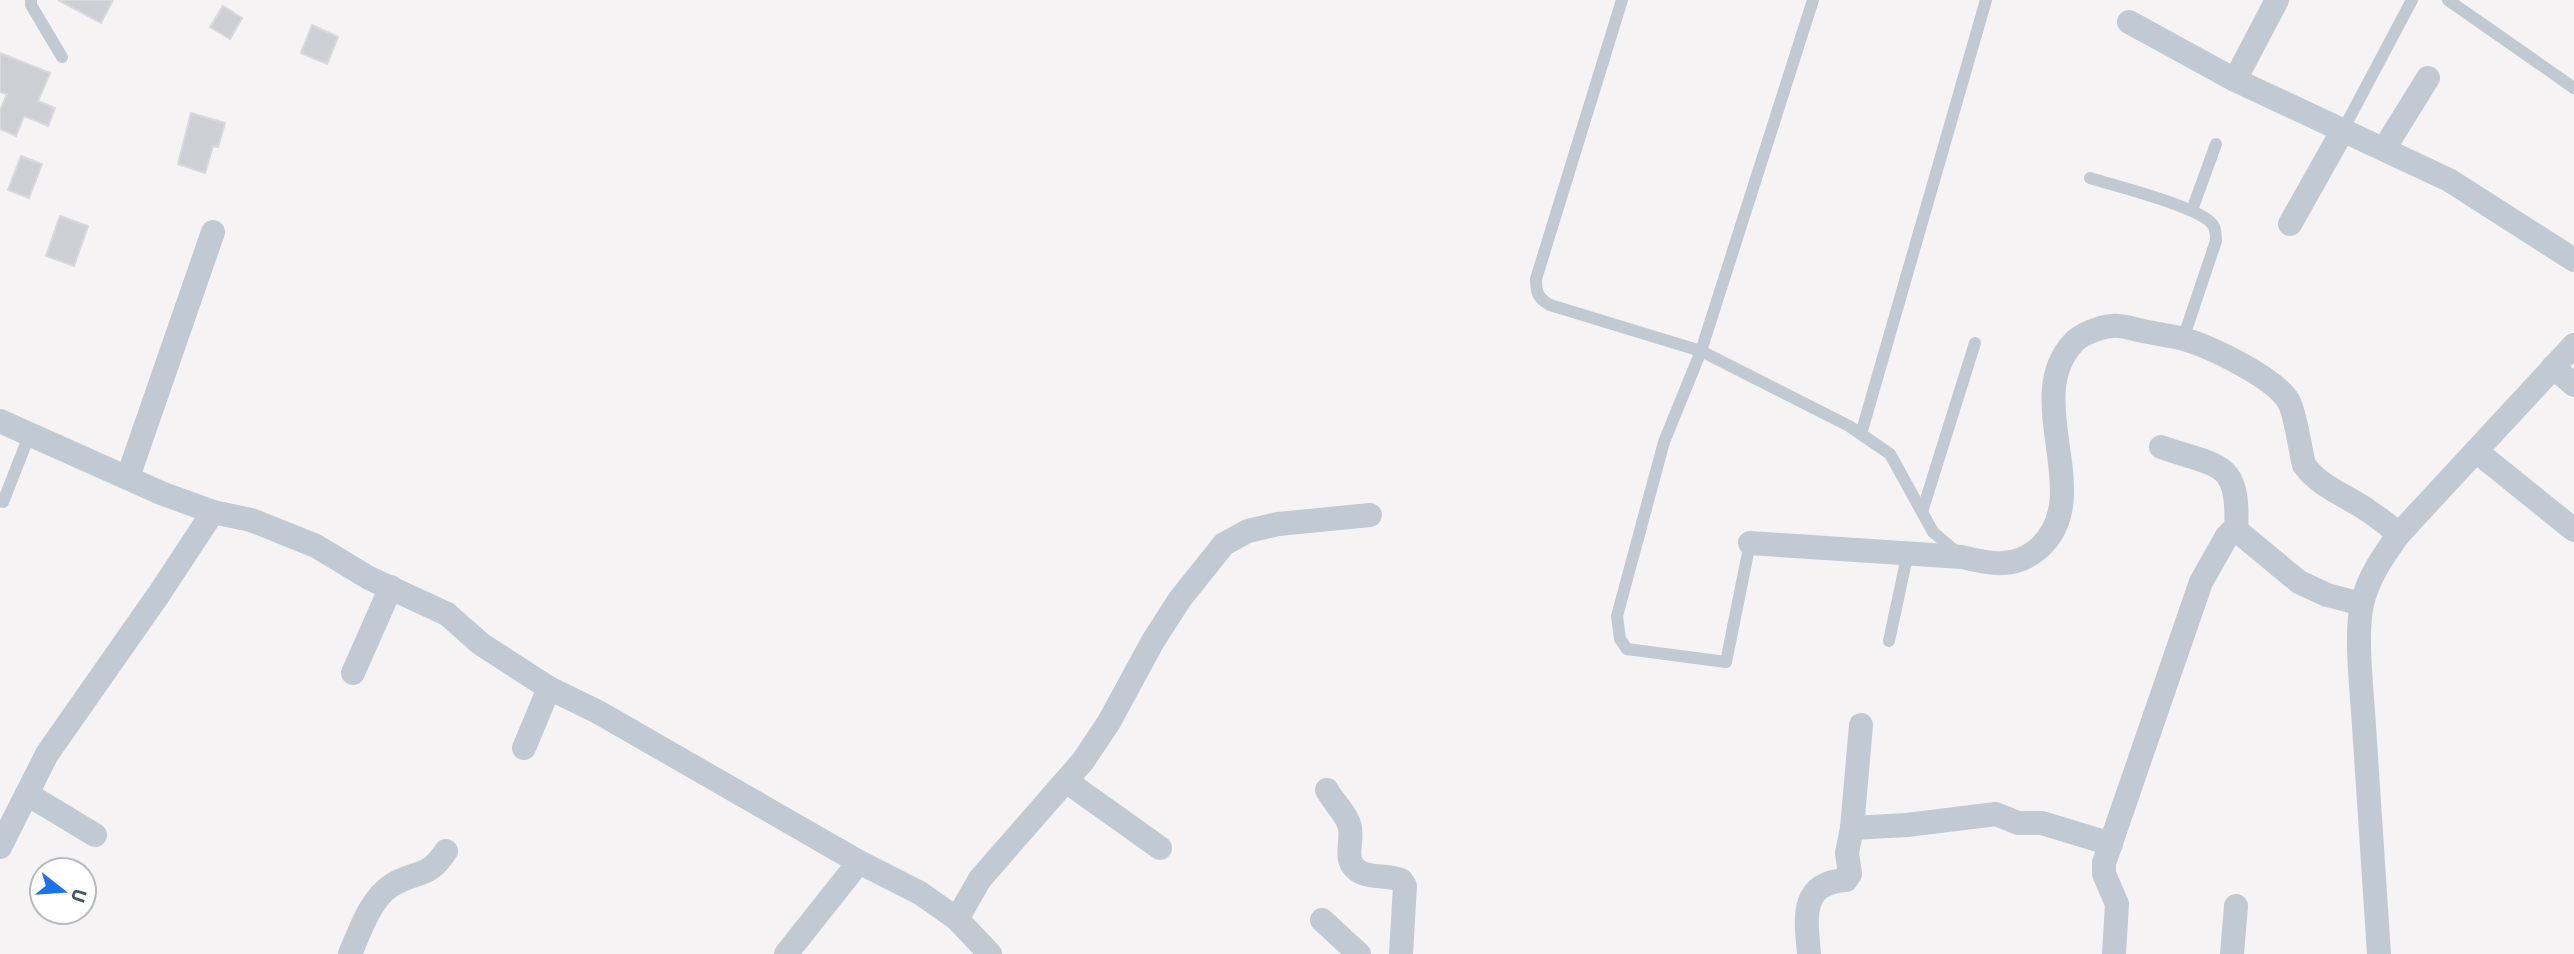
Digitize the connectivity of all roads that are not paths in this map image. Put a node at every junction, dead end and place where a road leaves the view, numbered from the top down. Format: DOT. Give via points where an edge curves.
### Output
graph roads {
  1 [pos="31,0"];
  2 [pos="1622,0"];
  3 [pos="1813,0"];
  4 [pos="1986,0"];
  5 [pos="2277,0"];
  6 [pos="2412,0"];
  7 [pos="2448,0"];
  8 [pos="2129,22"];
  9 [pos="62,57"];
  10 [pos="2428,78"];
  11 [pos="2235,80"];
  12 [pos="2574,88"];
  13 [pos="2343,130"];
  14 [pos="2216,144"];
  15 [pos="2384,149"];
  16 [pos="2090,178"];
  17 [pos="2192,210"];
  18 [pos="2290,225"];
  19 [pos="213,232"];
  20 [pos="2574,260"];
  21 [pos="2183,339"];
  22 [pos="1975,343"];
  23 [pos="2574,345"];
  24 [pos="1701,351"];
  25 [pos="2553,367"];
  26 [pos="2574,385"];
  27 [pos="0,421"];
  28 [pos="1860,434"];
  29 [pos="29,436"];
  30 [pos="2481,446"];
  31 [pos="2161,447"];
  32 [pos="128,477"];
  33 [pos="3,502"];
  34 [pos="2574,510"];
  35 [pos="213,512"];
  36 [pos="1922,512"];
  37 [pos="1370,515"];
  38 [pos="2574,530"];
  39 [pos="2236,532"];
  40 [pos="2399,534"];
  41 [pos="1750,544"];
  42 [pos="1908,552"];
  43 [pos="1962,557"];
  44 [pos="391,587"];
  45 [pos="2362,604"];
  46 [pos="1889,640"];
  47 [pos="353,673"];
  48 [pos="549,688"];
  49 [pos="1861,725"];
  50 [pos="524,748"];
  51 [pos="1066,781"];
  52 [pos="1327,790"];
  53 [pos="27,794"];
  54 [pos="1852,828"];
  55 [pos="95,835"];
  56 [pos="2111,844"];
  57 [pos="0,847"];
  58 [pos="1160,848"];
  59 [pos="446,851"];
  60 [pos="859,862"];
  61 [pos="2236,906"];
  62 [pos="957,919"];
  63 [pos="1322,920"];
  64 [pos="349,954"];
  65 [pos="786,954"];
  66 [pos="989,954"];
  67 [pos="1359,954"];
  68 [pos="1401,954"];
  69 [pos="1809,954"];
  70 [pos="2114,954"];
  71 [pos="2232,954"];
  72 [pos="2379,954"];
  1 -- 9 [label="lane"];
  2 -- 24 [label="lane" via="1536,279 1536,293 1550,305"];
  3 -- 24 [label="lane"];
  4 -- 28 [label="lane"];
  5 -- 11 [label="street"];
  6 -- 13 [label="lane"];
  7 -- 12 [label="lane"];
  8 -- 11 [label="street"];
  10 -- 15 [label="street"];
  11 -- 13 [label="street"];
  13 -- 15 [label="street"];
  13 -- 18 [label="street"];
  14 -- 17 [label="lane"];
  15 -- 20 [label="street" via="2449,180"];
  16 -- 17 [label="lane"];
  17 -- 21 [label="lane" via="2214,227 2216,241"];
  19 -- 32 [label="street"];
  21 -- 40 [label="street" via="2242,365 2276,389 2289,402 2310,473"];
  21 -- 43 [label="street" via="2114,325 2074,341 2058,368 2053,391 2062,488 2055,526 2032,554 2013,562 1992,564"];
  22 -- 36 [label="lane"];
  23 -- 25 [label="street"];
  24 -- 28 [label="lane"];
  24 -- 41 [label="lane" via="1664,442 1617,616 1620,639 1627,649 1727,662"];
  25 -- 26 [label="street"];
  25 -- 30 [label="street"];
  27 -- 29 [label="street"];
  28 -- 36 [label="lane" via="1890,454"];
  29 -- 32 [label="street"];
  29 -- 33 [label="lane"];
  30 -- 34 [label="street"];
  30 -- 38 [label="street"];
  30 -- 40 [label="street"];
  31 -- 39 [label="street" via="2226,471 2237,501"];
  32 -- 35 [label="street"];
  35 -- 44 [label="street" via="251,520 305,542"];
  35 -- 53 [label="street" via="47,754"];
  36 -- 43 [label="lane" via="1933,532"];
  37 -- 51 [label="street" via="1278,524 1248,531 1224,544 1180,599 1109,722"];
  39 -- 45 [label="street" via="2299,582"];
  39 -- 56 [label="street" via="2227,536 2201,582"];
  40 -- 45 [label="street" via="2382,557"];
  41 -- 42 [label="street"];
  42 -- 43 [label="street"];
  42 -- 46 [label="lane"];
  44 -- 47 [label="street"];
  44 -- 48 [label="street" via="447,614 481,643"];
  45 -- 72 [label="street" via="2363,703"];
  48 -- 50 [label="street"];
  48 -- 60 [label="street"];
  49 -- 54 [label="street"];
  51 -- 58 [label="street"];
  51 -- 62 [label="street" via="980,879"];
  52 -- 68 [label="street" via="1350,828 1352,866 1363,874 1401,880 1405,886"];
  53 -- 55 [label="street"];
  53 -- 57 [label="street"];
  54 -- 56 [label="street" via="1996,814"];
  54 -- 69 [label="street" via="1847,853 1850,874 1812,895 1806,915"];
  56 -- 70 [label="street" via="2104,873 2117,904"];
  59 -- 64 [label="street" via="434,868 384,892"];
  60 -- 62 [label="street" via="920,893"];
  60 -- 65 [label="street"];
  61 -- 71 [label="street"];
  62 -- 66 [label="street"];
  63 -- 67 [label="street"];
}
